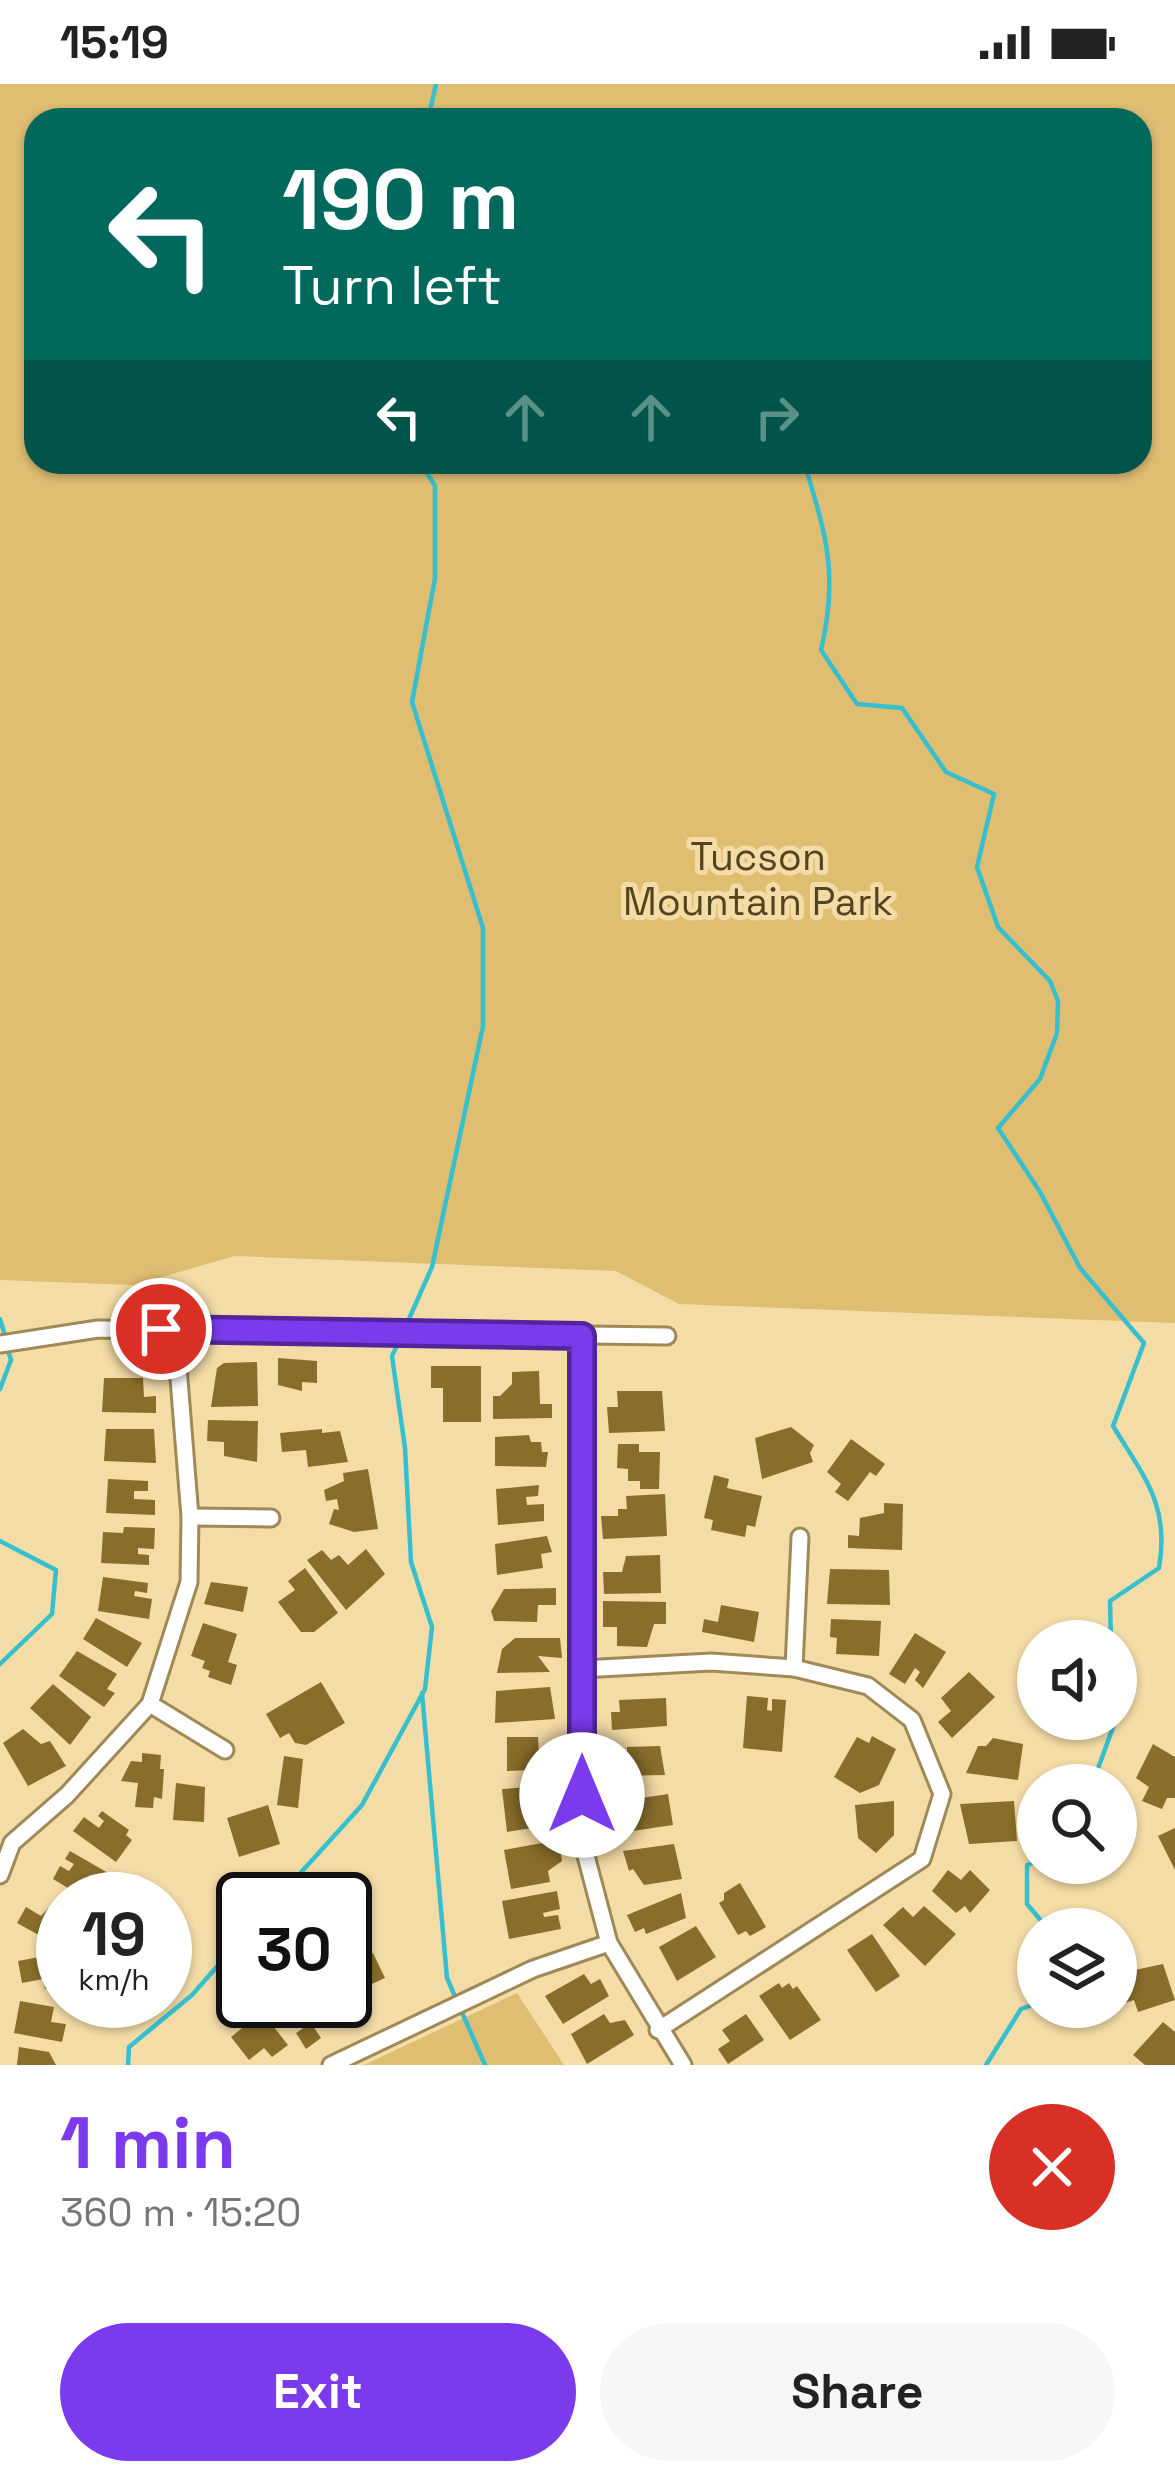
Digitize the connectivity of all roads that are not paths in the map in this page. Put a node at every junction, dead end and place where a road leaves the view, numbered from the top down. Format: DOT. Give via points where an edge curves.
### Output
graph roads {
  1 [pos="175,1329"];
  2 [pos="582,1336"];
  3 [pos="667,1336"];
  4 [pos="0,1344"];
  5 [pos="190,1517"];
  6 [pos="271,1518"];
  7 [pos="800,1537"];
  8 [pos="794,1668"];
  9 [pos="582,1669"];
  10 [pos="150,1704"];
  11 [pos="225,1750"];
  12 [pos="0,1875"];
  13 [pos="609,1942"];
  14 [pos="658,2030"];
  15 [pos="331,2065"];
  16 [pos="683,2065"];
  1 -- 2 [label="street"];
  1 -- 4 [label="street" via="98,1329"];
  1 -- 5 [label="street"];
  2 -- 3 [label="street"];
  2 -- 9 [label="street"];
  5 -- 6 [label="street"];
  5 -- 10 [label="street" via="189,1582"];
  7 -- 8 [label="street"];
  8 -- 9 [label="street" via="711,1662"];
  8 -- 14 [label="street" via="868,1686 912,1720 942,1793 922,1859"];
  9 -- 13 [label="street" via="581,1837"];
  10 -- 11 [label="street"];
  10 -- 12 [label="street" via="12,1843"];
  13 -- 14 [label="street"];
  13 -- 15 [label="street" via="532,1969"];
  14 -- 16 [label="street"];
}
